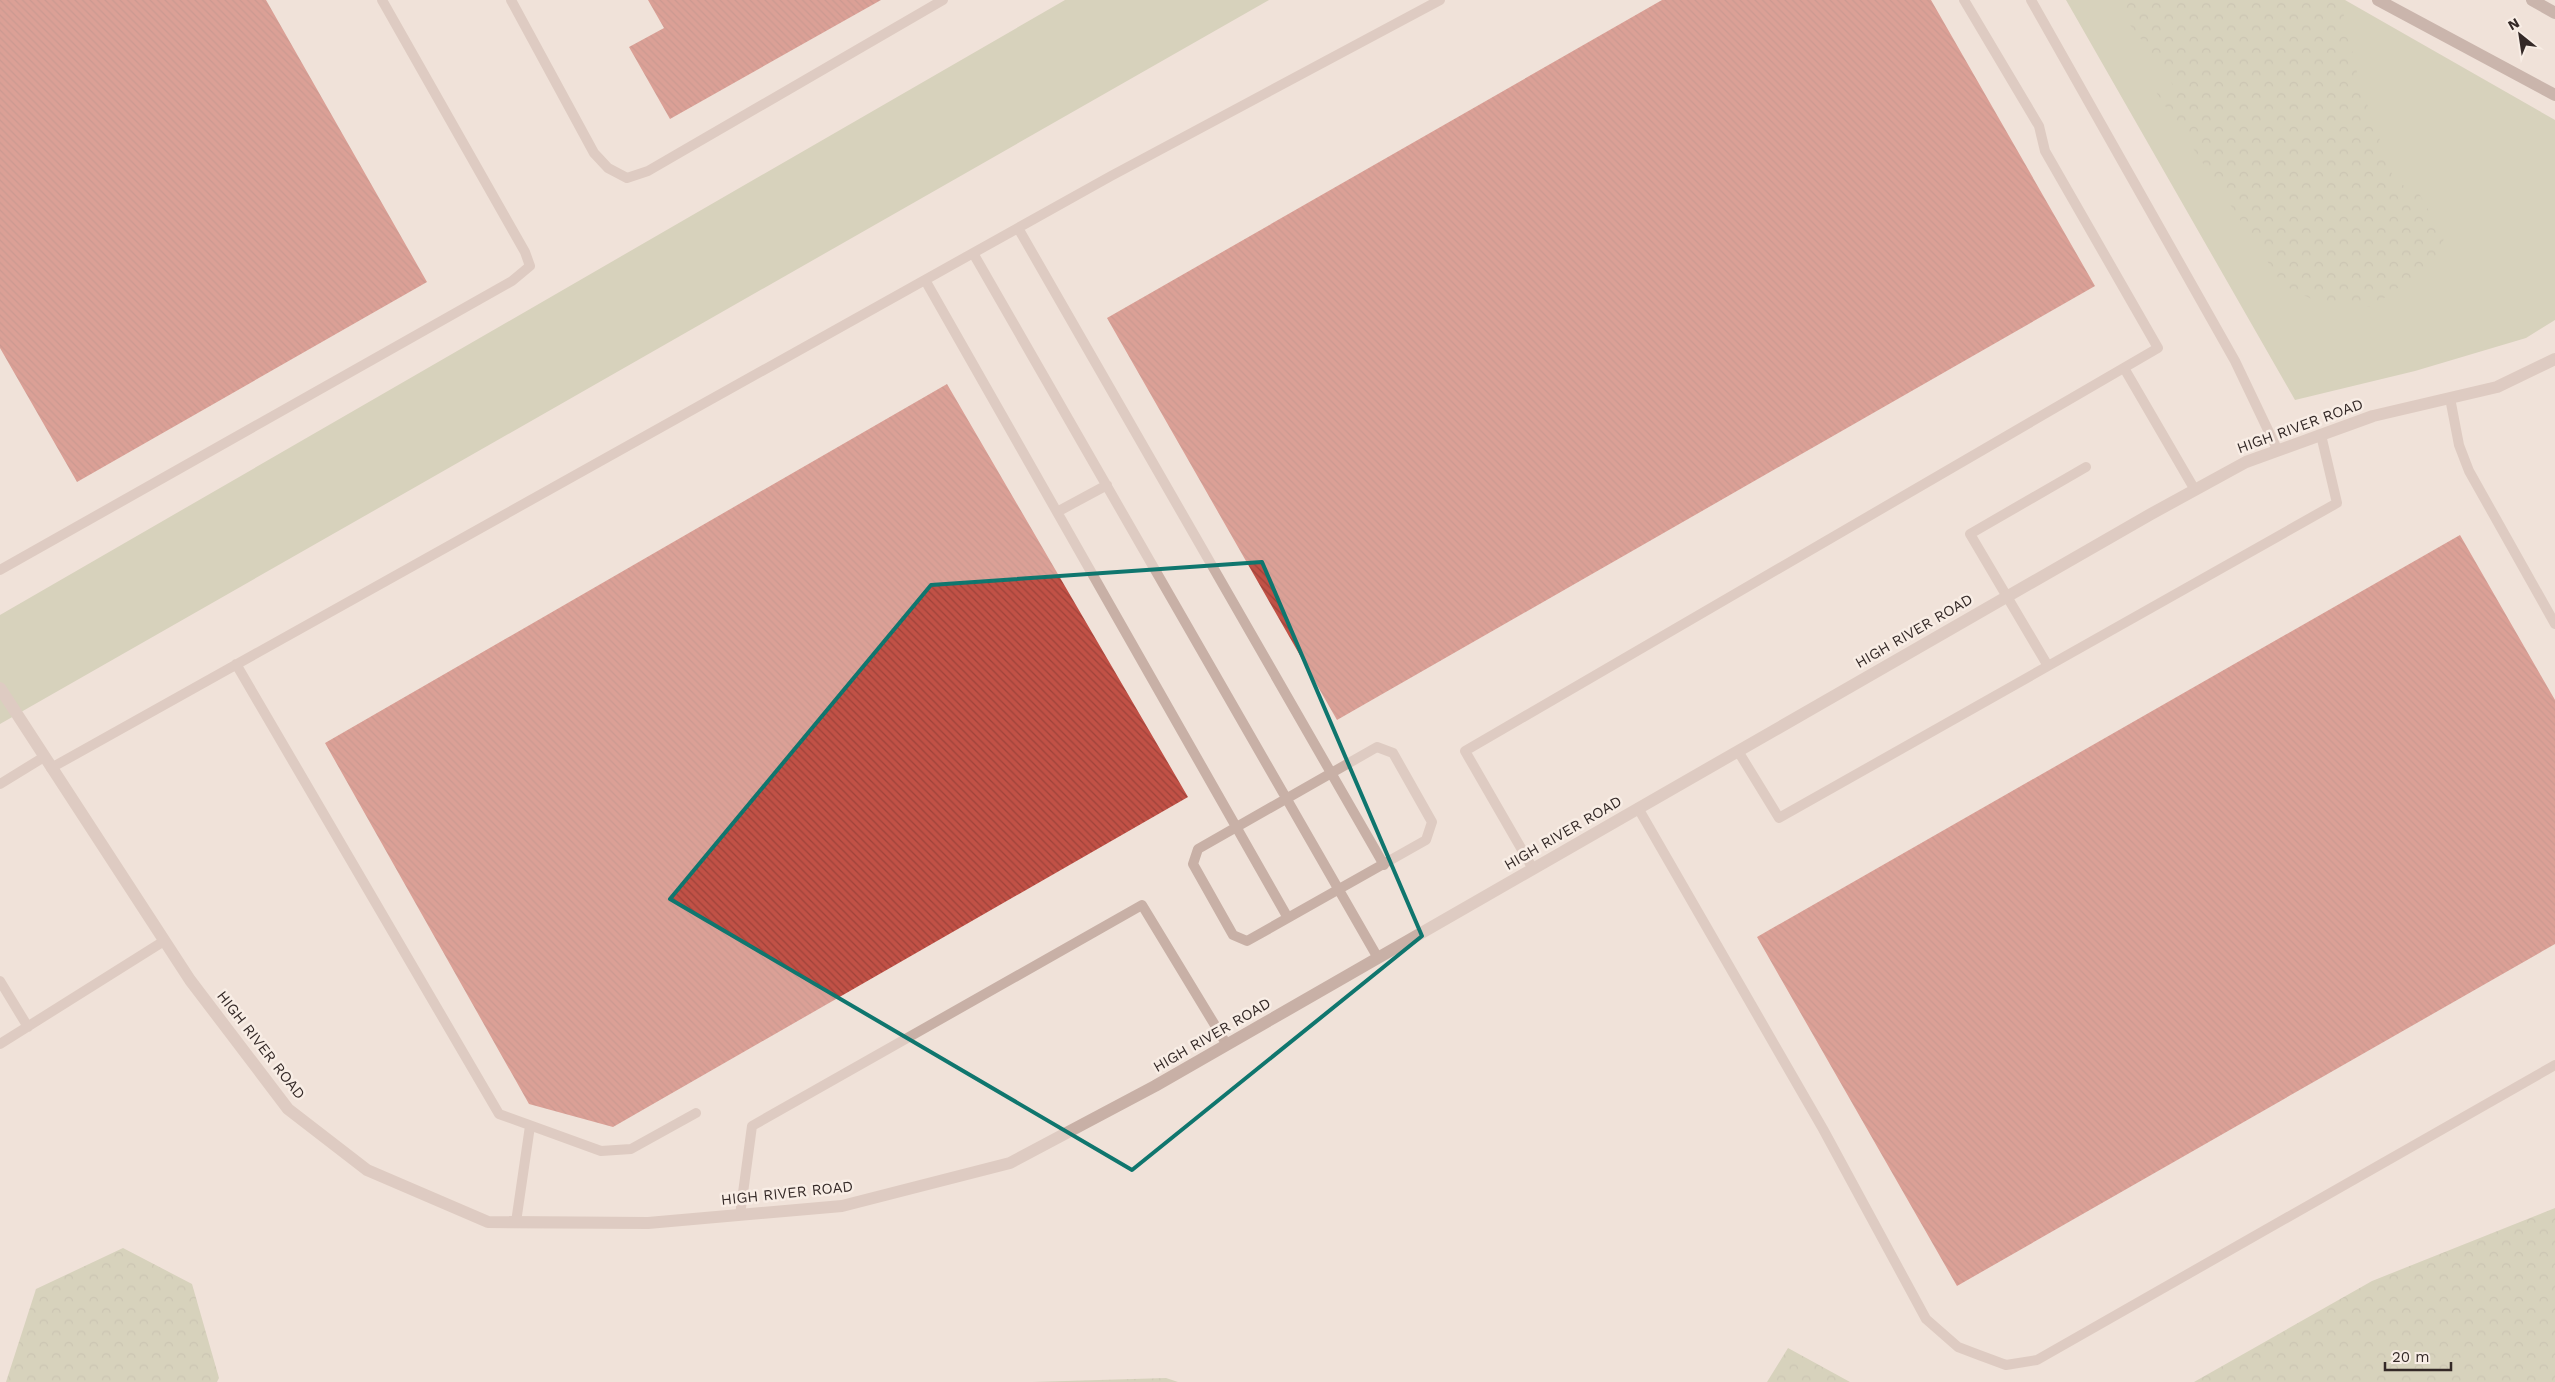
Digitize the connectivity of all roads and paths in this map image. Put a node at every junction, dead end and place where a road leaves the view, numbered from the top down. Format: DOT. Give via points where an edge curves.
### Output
graph roads {
  1 [pos="382,0"];
  2 [pos="511,0"];
  3 [pos="943,0"];
  4 [pos="1440,0"];
  5 [pos="1964,0"];
  6 [pos="2031,0"];
  7 [pos="2378,0"];
  8 [pos="2532,0"];
  9 [pos="2555,13"];
  10 [pos="2555,95"];
  11 [pos="1018,228"];
  12 [pos="973,253"];
  13 [pos="925,280"];
  14 [pos="2555,359"];
  15 [pos="2124,368"];
  16 [pos="2450,398"];
  17 [pos="2321,435"];
  18 [pos="2278,451"];
  19 [pos="2086,468"];
  20 [pos="1107,485"];
  21 [pos="2195,490"];
  22 [pos="1058,512"];
  23 [pos="0,570"];
  24 [pos="2007,596"];
  25 [pos="2555,624"];
  26 [pos="236,664"];
  27 [pos="2048,666"];
  28 [pos="0,688"];
  29 [pos="1738,751"];
  30 [pos="47,763"];
  31 [pos="1331,773"];
  32 [pos="0,784"];
  33 [pos="1287,799"];
  34 [pos="1638,808"];
  35 [pos="1237,827"];
  36 [pos="1384,865"];
  37 [pos="1533,869"];
  38 [pos="1339,889"];
  39 [pos="1288,918"];
  40 [pos="164,941"];
  41 [pos="1378,958"];
  42 [pos="0,981"];
  43 [pos="28,1027"];
  44 [pos="0,1044"];
  45 [pos="1226,1045"];
  46 [pos="2555,1065"];
  47 [pos="696,1113"];
  48 [pos="530,1126"];
  49 [pos="740,1215"];
  50 [pos="516,1222"];
  1 -- 23 [label="lane" via="530,266 512,281"];
  2 -- 3 [label="lane" via="594,153 608,168 627,178 648,171"];
  4 -- 11 [label="lane"];
  5 -- 15 [label="lane" via="2039,126 2045,151 2158,348"];
  6 -- 18 [label="lane" via="2235,361"];
  7 -- 10 [label="main road"];
  8 -- 9 [label="main road"];
  11 -- 12 [label="lane"];
  11 -- 31 [label="lane"];
  12 -- 13 [label="lane"];
  12 -- 20 [label="lane"];
  13 -- 22 [label="lane"];
  13 -- 26 [label="lane"];
  14 -- 16 [label="street, HIGH RIVER ROAD" via="2496,387"];
  15 -- 21 [label="lane"];
  15 -- 37 [label="lane" via="1464,751"];
  16 -- 17 [label="street, HIGH RIVER ROAD" via="2373,416"];
  16 -- 25 [label="lane" via="2459,445 2469,471"];
  17 -- 18 [label="street, HIGH RIVER ROAD"];
  17 -- 27 [label="lane" via="2337,503"];
  18 -- 21 [label="street, HIGH RIVER ROAD" via="2246,462"];
  19 -- 24 [label="lane" via="1970,534"];
  20 -- 22 [label="lane"];
  20 -- 33 [label="lane"];
  21 -- 24 [label="street, HIGH RIVER ROAD"];
  22 -- 35 [label="lane"];
  24 -- 27 [label="lane"];
  24 -- 29 [label="street, HIGH RIVER ROAD"];
  26 -- 30 [label="lane"];
  26 -- 48 [label="lane" via="499,1114"];
  27 -- 29 [label="lane" via="1779,818"];
  28 -- 30 [label="street, HIGH RIVER ROAD"];
  29 -- 34 [label="street, HIGH RIVER ROAD"];
  30 -- 32 [label="lane"];
  30 -- 40 [label="street, HIGH RIVER ROAD"];
  31 -- 33 [label="lane"];
  31 -- 36 [label="lane"];
  31 -- 36 [label="lane" via="1377,748 1393,753 1432,822 1426,840"];
  33 -- 35 [label="lane"];
  33 -- 38 [label="lane"];
  34 -- 37 [label="street, HIGH RIVER ROAD"];
  34 -- 46 [label="lane" via="1823,1129 1926,1319 1958,1347 2006,1364 2037,1360"];
  35 -- 39 [label="lane"];
  35 -- 39 [label="lane" via="1198,849 1193,864 1233,935 1247,941"];
  36 -- 38 [label="lane"];
  37 -- 41 [label="street, HIGH RIVER ROAD"];
  38 -- 39 [label="lane"];
  38 -- 41 [label="lane"];
  40 -- 43 [label="lane"];
  40 -- 50 [label="street, HIGH RIVER ROAD" via="288,1109 367,1170 488,1222"];
  41 -- 45 [label="street, HIGH RIVER ROAD"];
  42 -- 43 [label="lane"];
  43 -- 44 [label="lane"];
  45 -- 49 [label="street, HIGH RIVER ROAD" via="1010,1163 842,1206"];
  45 -- 49 [label="lane" via="1142,906 752,1126"];
  47 -- 48 [label="lane" via="631,1149 601,1151"];
  48 -- 50 [label="lane"];
  49 -- 50 [label="street, HIGH RIVER ROAD" via="648,1223"];
}
